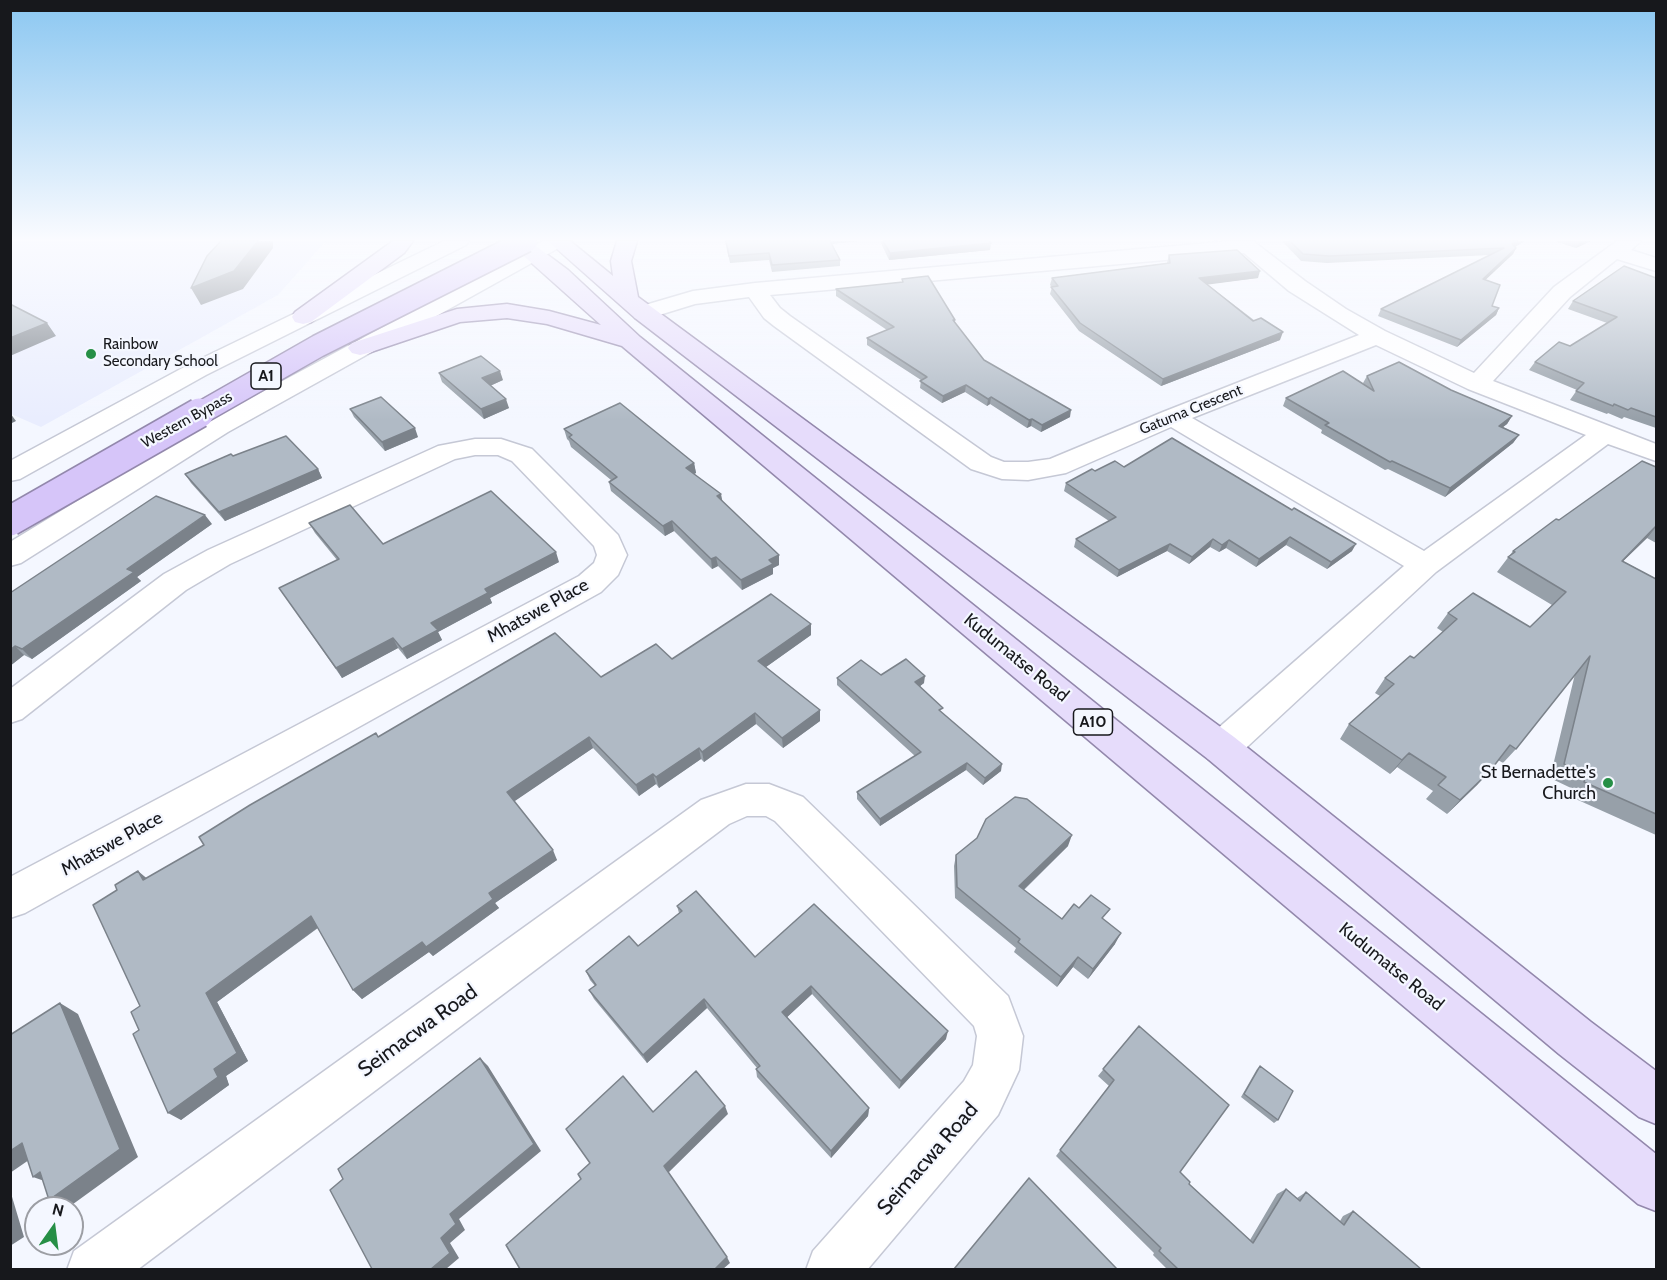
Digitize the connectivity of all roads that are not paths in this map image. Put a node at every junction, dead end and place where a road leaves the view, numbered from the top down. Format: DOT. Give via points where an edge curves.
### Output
graph roads {
  1 [pos="327,301"];
  2 [pos="338,301"];
  3 [pos="379,301"];
  4 [pos="415,301"];
  5 [pos="450,301"];
  6 [pos="612,301"];
  7 [pos="630,301"];
  8 [pos="685,301"];
  9 [pos="763,301"];
  10 [pos="1319,301"];
  11 [pos="1554,301"];
  12 [pos="303,318"];
  13 [pos="634,318"];
  14 [pos="1377,336"];
  15 [pos="360,348"];
  16 [pos="1477,384"];
  17 [pos="1172,417"];
  18 [pos="1605,434"];
  19 [pos="1656,453"];
  20 [pos="10,473"];
  21 [pos="10,501"];
  22 [pos="10,521"];
  23 [pos="10,556"];
  24 [pos="1425,565"];
  25 [pos="10,709"];
  26 [pos="1221,748"];
  27 [pos="10,899"];
  28 [pos="1575,1038"];
  29 [pos="1656,1081"];
  30 [pos="1656,1100"];
  31 [pos="1656,1186"];
  32 [pos="93,1269"];
  33 [pos="832,1269"];
  1 -- 12 [label="main road"];
  2 -- 12 [label="street"];
  3 -- 21 [label="highway, Western Bypass / A1" via="282,350"];
  4 -- 22 [label="highway, Western Bypass / A1, bridge" via="318,346"];
  5 -- 15 [label="street"];
  6 -- 13 [label="main road, Kudumatse Road / A10"];
  7 -- 13 [label="main road"];
  8 -- 13 [label="street"];
  9 -- 17 [label="street, Gatuma Crescent" via="782,321 981,463 1002,470 1056,466"];
  10 -- 14 [label="street"];
  11 -- 16 [label="street"];
  12 -- 20 [label="street" via="197,370"];
  13 -- 15 [label="main road" via="549,318 507,312 457,316"];
  13 -- 26 [label="main road, Kudumatse Road / A10"];
  13 -- 31 [label="main road, Kudumatse Road / A10"];
  14 -- 16 [label="street"];
  14 -- 17 [label="street, Gatuma Crescent"];
  15 -- 23 [label="street" via="219,426"];
  16 -- 18 [label="street"];
  17 -- 24 [label="street"];
  18 -- 19 [label="street"];
  18 -- 24 [label="street"];
  24 -- 26 [label="street"];
  25 -- 27 [label="street, Mhatswe Place" via="175,582 219,557 448,452 501,447 522,455 607,542 612,555 607,568 590,584"];
  26 -- 28 [label="main road, Kudumatse Road / A10"];
  28 -- 29 [label="main road"];
  28 -- 30 [label="main road, Kudumatse Road / A10"];
  32 -- 33 [label="street, Seimacwa Road" via="715,812 746,800 770,800 789,809 992,1012 1000,1035 996,1070 981,1098"];
}
